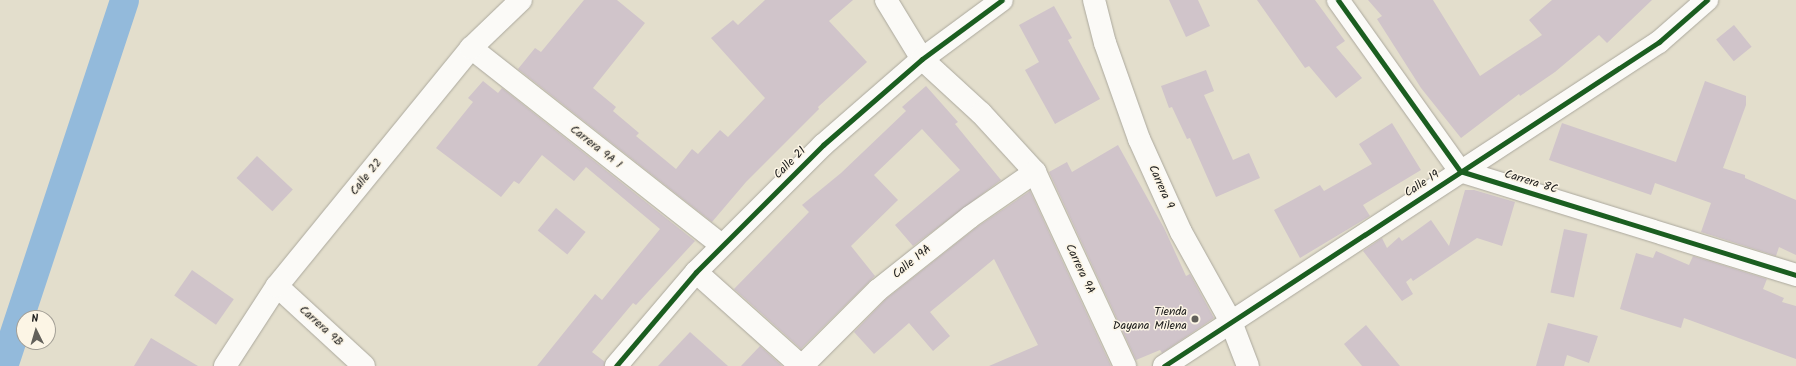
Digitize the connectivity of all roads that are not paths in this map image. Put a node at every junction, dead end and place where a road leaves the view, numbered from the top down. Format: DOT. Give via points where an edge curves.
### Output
graph roads {
  1 [pos="521,0"];
  2 [pos="886,0"];
  3 [pos="1002,0"];
  4 [pos="1094,0"];
  5 [pos="1338,0"];
  6 [pos="1707,0"];
  7 [pos="471,48"];
  8 [pos="922,59"];
  9 [pos="1460,171"];
  10 [pos="1035,172"];
  11 [pos="721,246"];
  12 [pos="696,272"];
  13 [pos="1796,275"];
  14 [pos="277,286"];
  15 [pos="1231,322"];
  16 [pos="224,366"];
  17 [pos="364,366"];
  18 [pos="616,366"];
  19 [pos="801,366"];
  20 [pos="1125,366"];
  21 [pos="1164,366"];
  22 [pos="1248,366"];
  1 -- 7 [label="street, Calle 22"];
  2 -- 8 [label="street"];
  3 -- 8 [label="street, Calle 21"];
  4 -- 15 [label="street, Carrera 9" via="1105,43 1139,139 1181,232"];
  5 -- 9 [label="street"];
  6 -- 9 [label="street, Calle 19" via="1659,42"];
  7 -- 11 [label="street, Carrera 9A 1"];
  7 -- 14 [label="street, Calle 22"];
  8 -- 10 [label="street, Carrera 9A" via="980,113"];
  8 -- 11 [label="street, Calle 21" via="823,145"];
  9 -- 13 [label="street, Carrera 8C"];
  9 -- 15 [label="street, Calle 19"];
  10 -- 19 [label="street, Calle 19A" via="970,217 878,290"];
  10 -- 20 [label="street, Carrera 9A"];
  11 -- 12 [label="street, Calle 21"];
  12 -- 18 [label="street, Calle 21"];
  12 -- 19 [label="street"];
  14 -- 16 [label="street, Calle 22"];
  14 -- 17 [label="street, Carrera 9B"];
  15 -- 21 [label="street, Calle 19"];
  15 -- 22 [label="street, Carrera 9"];
}
